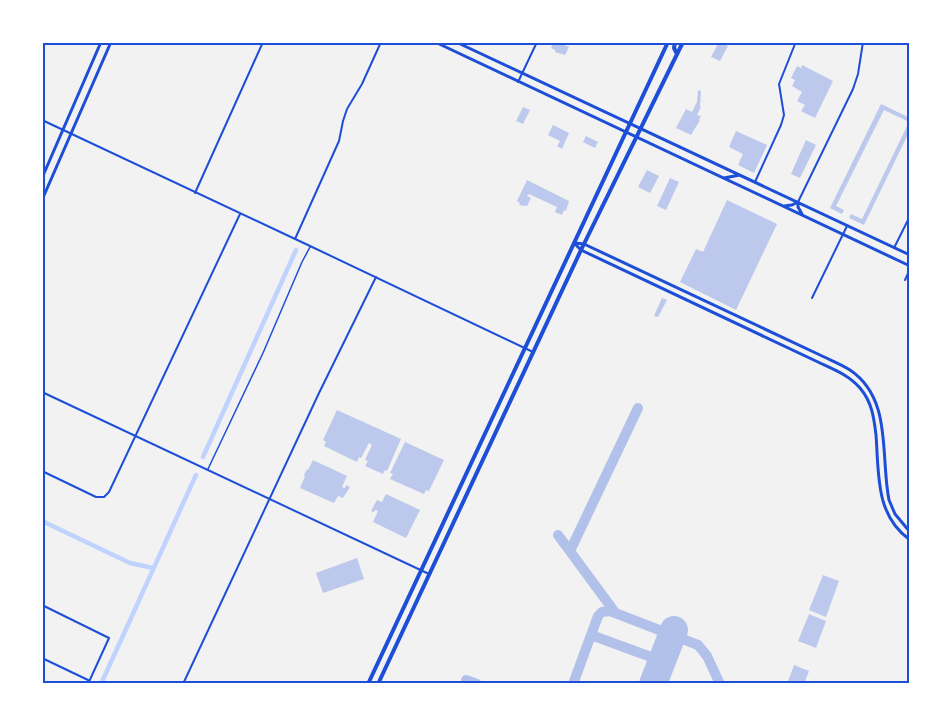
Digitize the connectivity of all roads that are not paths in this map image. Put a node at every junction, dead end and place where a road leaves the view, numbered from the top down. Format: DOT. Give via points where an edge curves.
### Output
graph roads {
  1 [pos="101,42"];
  2 [pos="111,42"];
  3 [pos="263,42"];
  4 [pos="381,42"];
  5 [pos="435,42"];
  6 [pos="456,42"];
  7 [pos="537,42"];
  8 [pos="668,42"];
  9 [pos="675,42"];
  10 [pos="682,42"];
  11 [pos="863,42"];
  12 [pos="795,44"];
  13 [pos="677,54"];
  14 [pos="522,73"];
  15 [pos="518,81"];
  16 [pos="42,120"];
  17 [pos="630,123"];
  18 [pos="641,128"];
  19 [pos="63,130"];
  20 [pos="625,133"];
  21 [pos="71,135"];
  22 [pos="635,137"];
  23 [pos="742,175"];
  24 [pos="42,178"];
  25 [pos="724,178"];
  26 [pos="755,182"];
  27 [pos="195,193"];
  28 [pos="42,200"];
  29 [pos="798,202"];
  30 [pos="784,206"];
  31 [pos="240,214"];
  32 [pos="802,215"];
  33 [pos="910,216"];
  34 [pos="847,225"];
  35 [pos="843,234"];
  36 [pos="295,239"];
  37 [pos="574,243"];
  38 [pos="584,244"];
  39 [pos="310,246"];
  40 [pos="894,248"];
  41 [pos="581,250"];
  42 [pos="910,255"];
  43 [pos="910,267"];
  44 [pos="376,277"];
  45 [pos="905,280"];
  46 [pos="676,288"];
  47 [pos="674,294"];
  48 [pos="812,298"];
  49 [pos="524,348"];
  50 [pos="533,353"];
  51 [pos="820,355"];
  52 [pos="818,362"];
  53 [pos="42,392"];
  54 [pos="135,436"];
  55 [pos="878,462"];
  56 [pos="885,462"];
  57 [pos="208,470"];
  58 [pos="42,471"];
  59 [pos="459,489"];
  60 [pos="270,500"];
  61 [pos="461,506"];
  62 [pos="910,532"];
  63 [pos="910,540"];
  64 [pos="421,570"];
  65 [pos="429,574"];
  66 [pos="42,606"];
  67 [pos="42,658"];
  68 [pos="89,682"];
  69 [pos="183,684"];
  70 [pos="368,684"];
  71 [pos="378,684"];
  1 -- 19 [label="main road"];
  2 -- 21 [label="main road"];
  3 -- 27 [label="street"];
  4 -- 36 [label="street" via="347,109 339,141"];
  5 -- 15 [label="main road"];
  6 -- 14 [label="main road"];
  7 -- 14 [label="street"];
  8 -- 17 [label="main road"];
  9 -- 13 [label="main road"];
  10 -- 13 [label="main road"];
  11 -- 29 [label="street" via="853,89"];
  12 -- 26 [label="street" via="779,84 784,115"];
  13 -- 18 [label="main road"];
  14 -- 15 [label="street"];
  14 -- 17 [label="main road"];
  15 -- 20 [label="main road"];
  16 -- 19 [label="street"];
  17 -- 18 [label="main road"];
  17 -- 20 [label="main road"];
  18 -- 22 [label="main road"];
  18 -- 23 [label="main road"];
  19 -- 21 [label="street"];
  19 -- 24 [label="main road"];
  20 -- 22 [label="main road"];
  20 -- 37 [label="main road"];
  21 -- 27 [label="street"];
  21 -- 28 [label="main road"];
  22 -- 25 [label="main road"];
  22 -- 38 [label="main road"];
  23 -- 25 [label="main road"];
  23 -- 26 [label="main road"];
  25 -- 30 [label="main road"];
  26 -- 29 [label="main road"];
  27 -- 31 [label="street"];
  29 -- 30 [label="main road"];
  29 -- 32 [label="main road"];
  29 -- 34 [label="main road"];
  30 -- 32 [label="main road"];
  31 -- 36 [label="street"];
  31 -- 54 [label="street"];
  32 -- 35 [label="main road"];
  33 -- 40 [label="street"];
  34 -- 35 [label="street"];
  34 -- 40 [label="main road"];
  35 -- 43 [label="main road"];
  35 -- 48 [label="street"];
  36 -- 39 [label="street"];
  37 -- 38 [label="main road"];
  37 -- 41 [label="main road"];
  37 -- 49 [label="main road"];
  38 -- 41 [label="main road"];
  38 -- 46 [label="main road"];
  39 -- 44 [label="street"];
  39 -- 57 [label="lane"];
  40 -- 42 [label="main road"];
  41 -- 47 [label="main road"];
  41 -- 50 [label="main road"];
  43 -- 45 [label="street"];
  44 -- 49 [label="street"];
  44 -- 60 [label="street"];
  46 -- 47 [label="main road"];
  46 -- 51 [label="main road"];
  47 -- 52 [label="main road"];
  49 -- 50 [label="street"];
  49 -- 59 [label="main road"];
  50 -- 61 [label="main road"];
  51 -- 52 [label="main road"];
  51 -- 56 [label="main road" via="849,369 870,390 879,410"];
  52 -- 55 [label="main road" via="850,379 864,394 874,418"];
  53 -- 54 [label="street"];
  54 -- 57 [label="street"];
  54 -- 58 [label="street" via="104,497 96,497"];
  55 -- 56 [label="main road"];
  55 -- 63 [label="main road" via="885,510"];
  56 -- 62 [label="main road" via="891,507"];
  57 -- 60 [label="street"];
  59 -- 61 [label="main road"];
  59 -- 64 [label="main road"];
  60 -- 64 [label="street"];
  60 -- 69 [label="street"];
  61 -- 65 [label="main road"];
  64 -- 65 [label="street"];
  64 -- 70 [label="main road"];
  65 -- 71 [label="main road"];
  66 -- 68 [label="street" via="109,638"];
  67 -- 68 [label="street"];
}
